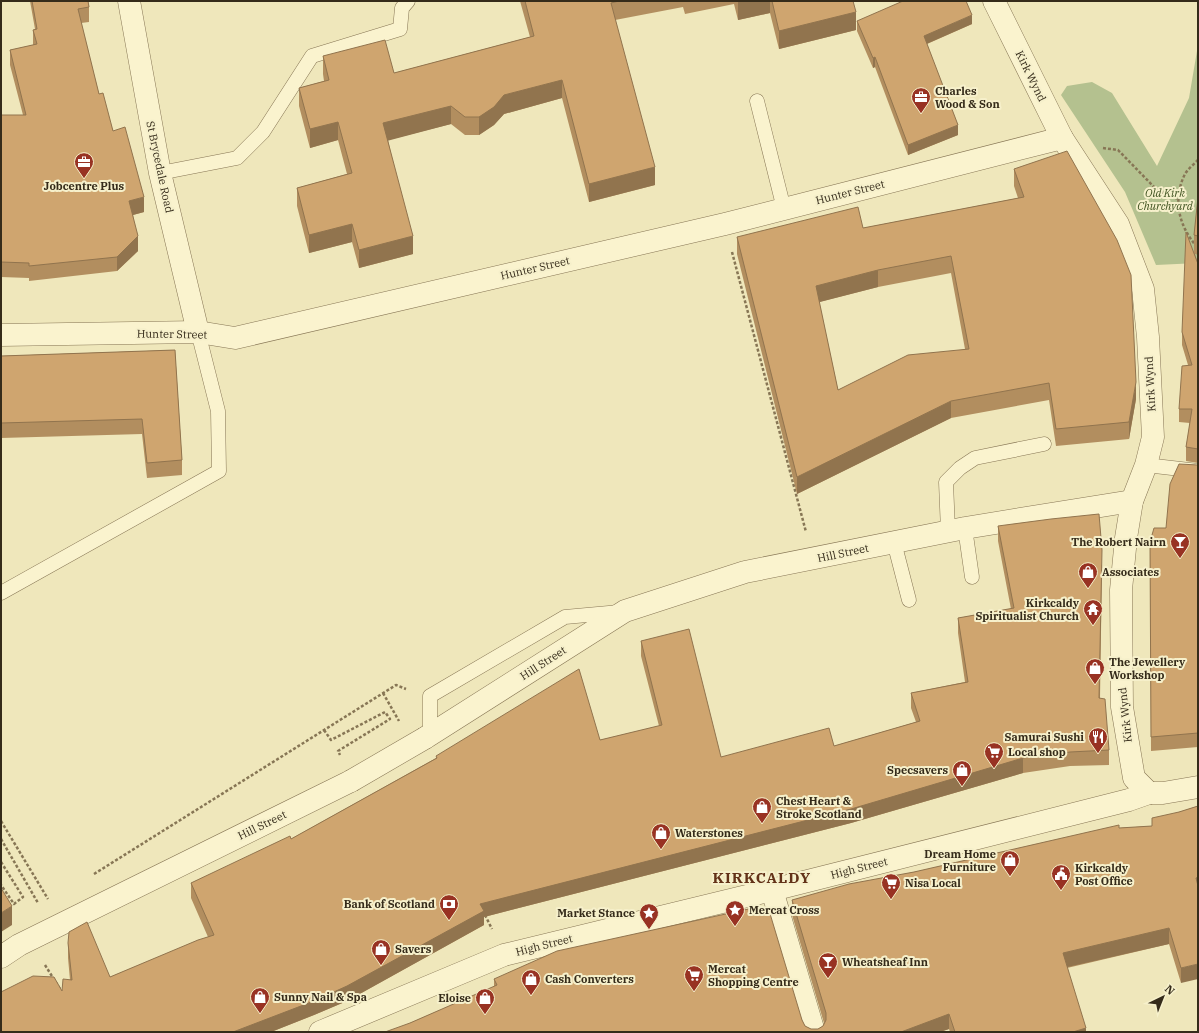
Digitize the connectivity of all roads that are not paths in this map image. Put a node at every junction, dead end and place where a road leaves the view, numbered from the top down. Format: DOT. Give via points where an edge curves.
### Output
graph roads {
  1 [pos="129,1"];
  2 [pos="408,1"];
  3 [pos="994,1"];
  4 [pos="757,101"];
  5 [pos="1062,138"];
  6 [pos="160,174"];
  7 [pos="784,209"];
  8 [pos="198,332"];
  9 [pos="1,334"];
  10 [pos="1044,444"];
  11 [pos="1146,465"];
  12 [pos="1198,471"];
  13 [pos="1132,501"];
  14 [pos="957,530"];
  15 [pos="894,542"];
  16 [pos="972,577"];
  17 [pos="1,593"];
  18 [pos="909,600"];
  19 [pos="625,611"];
  20 [pos="428,737"];
  21 [pos="1198,787"];
  22 [pos="1149,792"];
  23 [pos="772,890"];
  24 [pos="1,957"];
  25 [pos="320,1032"];
  26 [pos="814,1032"];
  1 -- 6 [label="street, St Brycedale Road"];
  2 -- 6 [label="lane" via="402,8 400,29 312,56 262,132 237,158"];
  3 -- 5 [label="street, Kirk Wynd"];
  4 -- 7 [label="lane"];
  5 -- 7 [label="street, Hunter Street"];
  5 -- 11 [label="street, Kirk Wynd" via="1118,224 1143,289 1153,437"];
  6 -- 8 [label="street, St Brycedale Road"];
  7 -- 8 [label="street, Hunter Street" via="235,338"];
  8 -- 9 [label="street, Hunter Street"];
  8 -- 17 [label="lane" via="218,411 219,471"];
  10 -- 14 [label="lane" via="975,458 960,468 946,482"];
  11 -- 12 [label="lane"];
  11 -- 13 [label="street, Kirk Wynd"];
  13 -- 14 [label="street, Hill Street"];
  13 -- 22 [label="street, Kirk Wynd" via="1121,590 1122,706 1134,778"];
  14 -- 15 [label="street, Hill Street"];
  14 -- 16 [label="lane"];
  15 -- 18 [label="lane"];
  15 -- 19 [label="street, Hill Street" via="745,572"];
  19 -- 20 [label="street, Hill Street"];
  19 -- 20 [label="lane" via="564,617 430,696"];
  20 -- 24 [label="street, Hill Street, bridge" via="351,781 19,945"];
  21 -- 22 [label="street, High Street" via="1163,793"];
  22 -- 23 [label="street, High Street" via="1129,800"];
  23 -- 25 [label="street, High Street" via="504,955"];
  23 -- 26 [label="street"];
}
